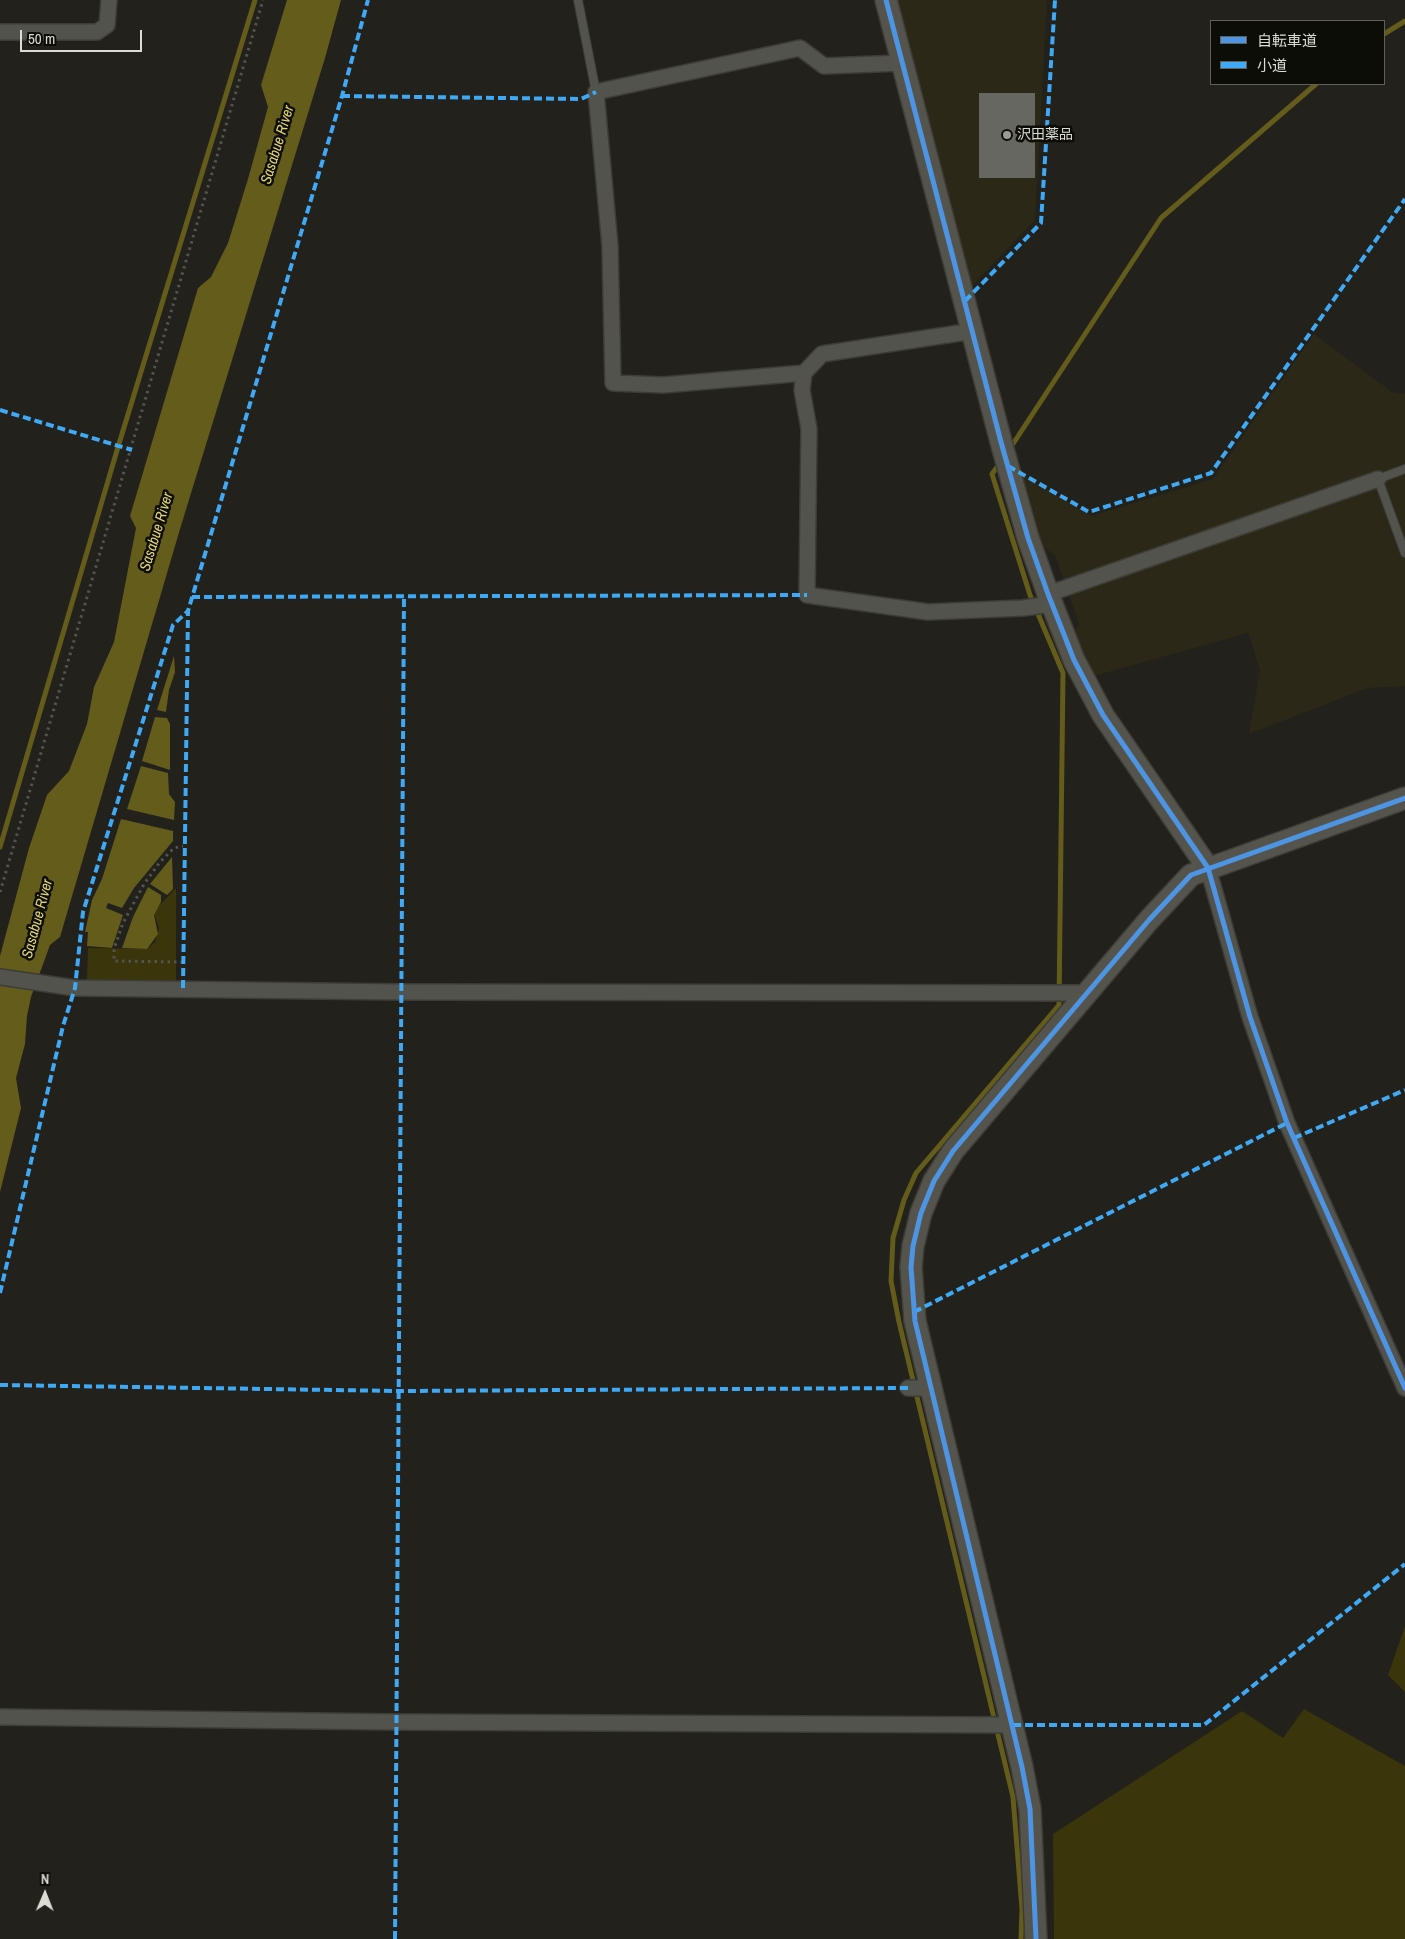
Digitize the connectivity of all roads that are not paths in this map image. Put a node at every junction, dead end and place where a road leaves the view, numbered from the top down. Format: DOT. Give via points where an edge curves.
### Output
graph roads {
  1 [pos="109,0"];
  2 [pos="578,0"];
  3 [pos="886,0"];
  4 [pos="0,32"];
  5 [pos="903,63"];
  6 [pos="596,92"];
  7 [pos="973,331"];
  8 [pos="804,373"];
  9 [pos="1405,470"];
  10 [pos="1378,479"];
  11 [pos="1405,553"];
  12 [pos="1046,601"];
  13 [pos="1405,798"];
  14 [pos="1208,868"];
  15 [pos="0,977"];
  16 [pos="1070,993"];
  17 [pos="1405,1388"];
  18 [pos="0,1717"];
  19 [pos="1002,1725"];
  20 [pos="1036,1939"];
  1 -- 4 [label="street" via="107,24 98,32"];
  2 -- 6 [label="lane"];
  3 -- 5 [label="street"];
  5 -- 6 [label="street" via="824,66 800,48"];
  5 -- 7 [label="street"];
  6 -- 8 [label="street" via="610,246 613,383 663,385"];
  7 -- 8 [label="street" via="822,354"];
  7 -- 12 [label="street"];
  8 -- 12 [label="street" via="802,390 809,429 808,595 928,612 1023,608"];
  9 -- 10 [label="lane"];
  10 -- 11 [label="lane"];
  10 -- 12 [label="street"];
  12 -- 14 [label="street" via="1103,714"];
  13 -- 14 [label="street"];
  14 -- 16 [label="street" via="1185,880"];
  14 -- 17 [label="street" via="1262,1053 1287,1123"];
  15 -- 16 [label="street" via="70,987 411,992"];
  16 -- 19 [label="street" via="953,1151 928,1196 913,1246 911,1290 920,1388"];
  18 -- 19 [label="street"];
  19 -- 20 [label="street" via="1030,1809"];
}
